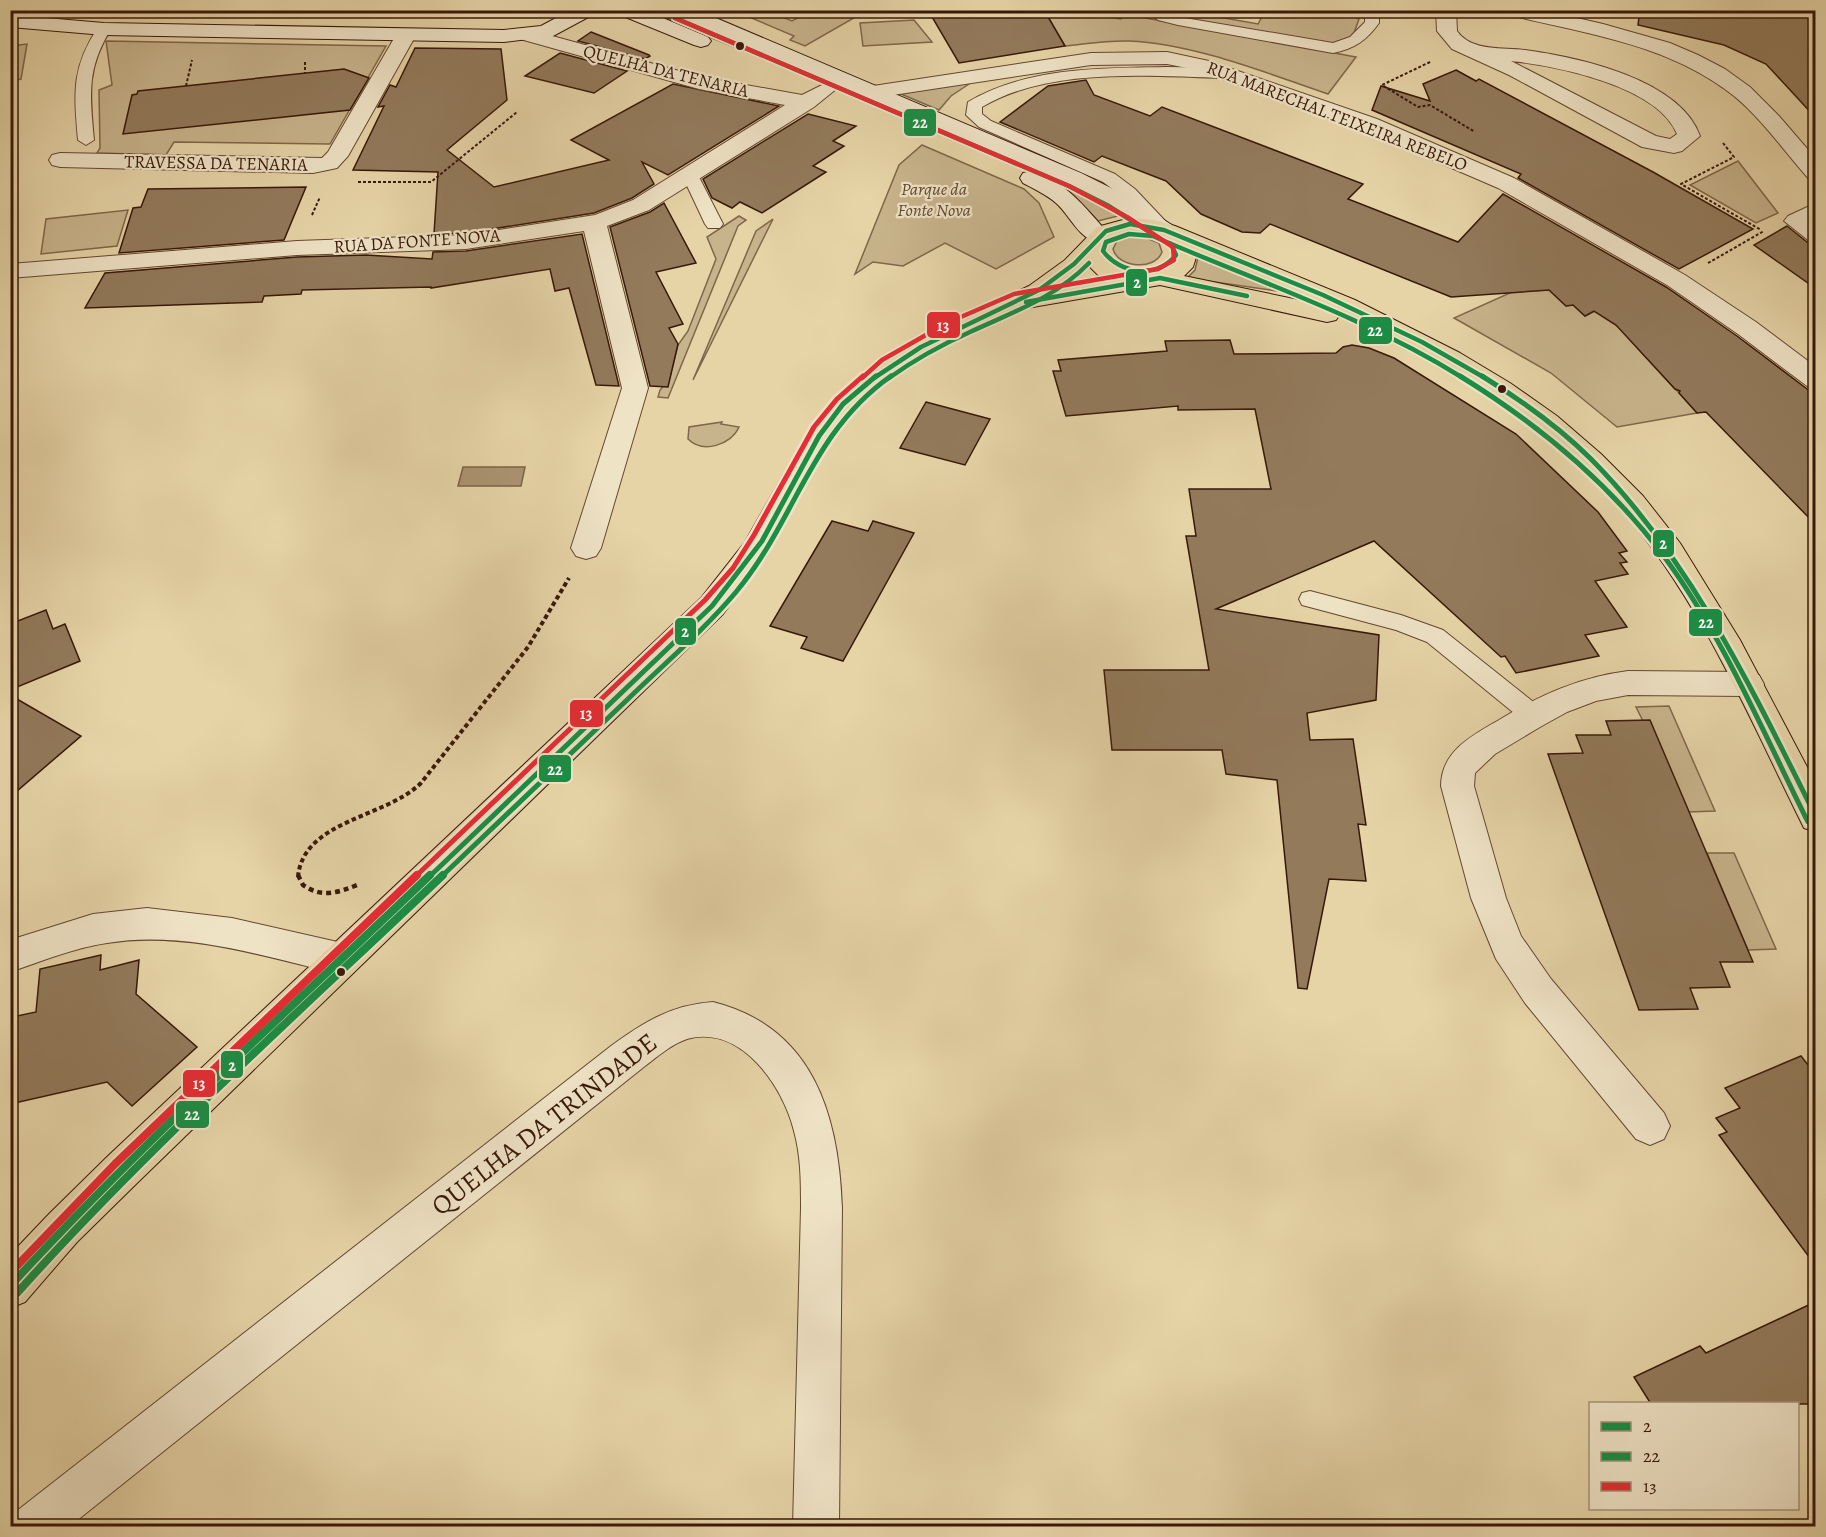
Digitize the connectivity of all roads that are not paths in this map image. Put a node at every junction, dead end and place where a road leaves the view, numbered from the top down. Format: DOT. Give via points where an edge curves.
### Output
graph roads {
  1 [pos="587,10"];
  2 [pos="624,10"];
  3 [pos="679,10"];
  4 [pos="1152,10"];
  5 [pos="1362,10"];
  6 [pos="1446,10"];
  7 [pos="1513,10"];
  8 [pos="10,21"];
  9 [pos="104,29"];
  10 [pos="406,35"];
  11 [pos="527,35"];
  12 [pos="1472,52"];
  13 [pos="1225,73"];
  14 [pos="873,92"];
  15 [pos="815,96"];
  16 [pos="86,140"];
  17 [pos="60,160"];
  18 [pos="689,173"];
  19 [pos="1815,173"];
  20 [pos="1815,210"];
  21 [pos="594,222"];
  22 [pos="714,224"];
  23 [pos="1169,232"];
  24 [pos="1815,235"];
  25 [pos="1096,241"];
  26 [pos="10,270"];
  27 [pos="1153,279"];
  28 [pos="1017,303"];
  29 [pos="1396,329"];
  30 [pos="1815,381"];
  31 [pos="586,548"];
  32 [pos="1310,599"];
  33 [pos="1748,684"];
  34 [pos="1533,715"];
  35 [pos="1815,818"];
  36 [pos="10,956"];
  37 [pos="342,959"];
  38 [pos="1650,1126"];
  39 [pos="10,1287"];
  40 [pos="34,1527"];
  41 [pos="816,1527"];
  1 -- 11 [label="street" via="553,30"];
  2 -- 15 [label="street"];
  3 -- 14 [label="street"];
  4 -- 5 [label="lane" via="1178,21 1333,48 1354,42 1372,23 1372,16"];
  6 -- 12 [label="street" via="1445,28 1451,39"];
  7 -- 19 [label="street" via="1656,45 1710,68 1756,105"];
  8 -- 9 [label="street"];
  9 -- 10 [label="street"];
  9 -- 16 [label="lane" via="84,65"];
  10 -- 11 [label="street"];
  10 -- 17 [label="street, TRAVESSA DA TENARIA" via="328,172 313,166"];
  11 -- 15 [label="street, QUELHA DA TENARIA" via="699,83"];
  12 -- 12 [label="street" via="1650,142 1674,146 1689,136 1684,125 1661,102 1629,83 1535,57"];
  13 -- 14 [label="street, RUA MARECHAL TEIXEIRA REBELO" via="1179,60 1110,58 1054,63"];
  13 -- 23 [label="lane" via="1121,73 1050,79 997,92 979,101 972,110 985,124 1109,178"];
  13 -- 30 [label="street, RUA MARECHAL TEIXEIRA REBELO" via="1361,121 1479,170 1528,195 1676,280"];
  14 -- 23 [label="street" via="1080,182"];
  15 -- 18 [label="street, RUA DA FONTE NOVA"];
  15 -- 25 [label="street" via="982,154 1034,179 1064,198"];
  18 -- 21 [label="street, RUA DA FONTE NOVA" via="641,205"];
  18 -- 22 [label="lane"];
  20 -- 24 [label="street" via="1796,221"];
  21 -- 26 [label="street, RUA DA FONTE NOVA" via="466,242 297,248"];
  21 -- 31 [label="street" via="635,388"];
  23 -- 25 [label="main road" via="1150,226 1120,226 1107,230"];
  23 -- 27 [label="main road" via="1185,249 1185,258 1173,273"];
  23 -- 29 [label="main road"];
  25 -- 27 [label="main road" via="1093,254 1106,270 1124,277"];
  25 -- 28 [label="main road" via="1059,276"];
  27 -- 28 [label="main road"];
  27 -- 29 [label="main road"];
  28 -- 37 [label="main road" via="950,331 906,355 843,405 812,446 751,557 712,606"];
  29 -- 33 [label="main road" via="1489,381 1552,424 1591,459 1670,552"];
  32 -- 34 [label="lane" via="1435,636"];
  33 -- 34 [label="street" via="1609,685 1575,693"];
  33 -- 35 [label="main road"];
  34 -- 38 [label="street" via="1474,753 1458,773 1491,907 1519,964"];
  36 -- 37 [label="street" via="98,928 144,924 227,933"];
  37 -- 39 [label="main road" via="93,1199"];
  40 -- 41 [label="street, QUELHA DA TRINDADE" via="637,1049 678,1025 705,1019 720,1020 754,1037 782,1066 804,1102 817,1144 821,1212"];
}
